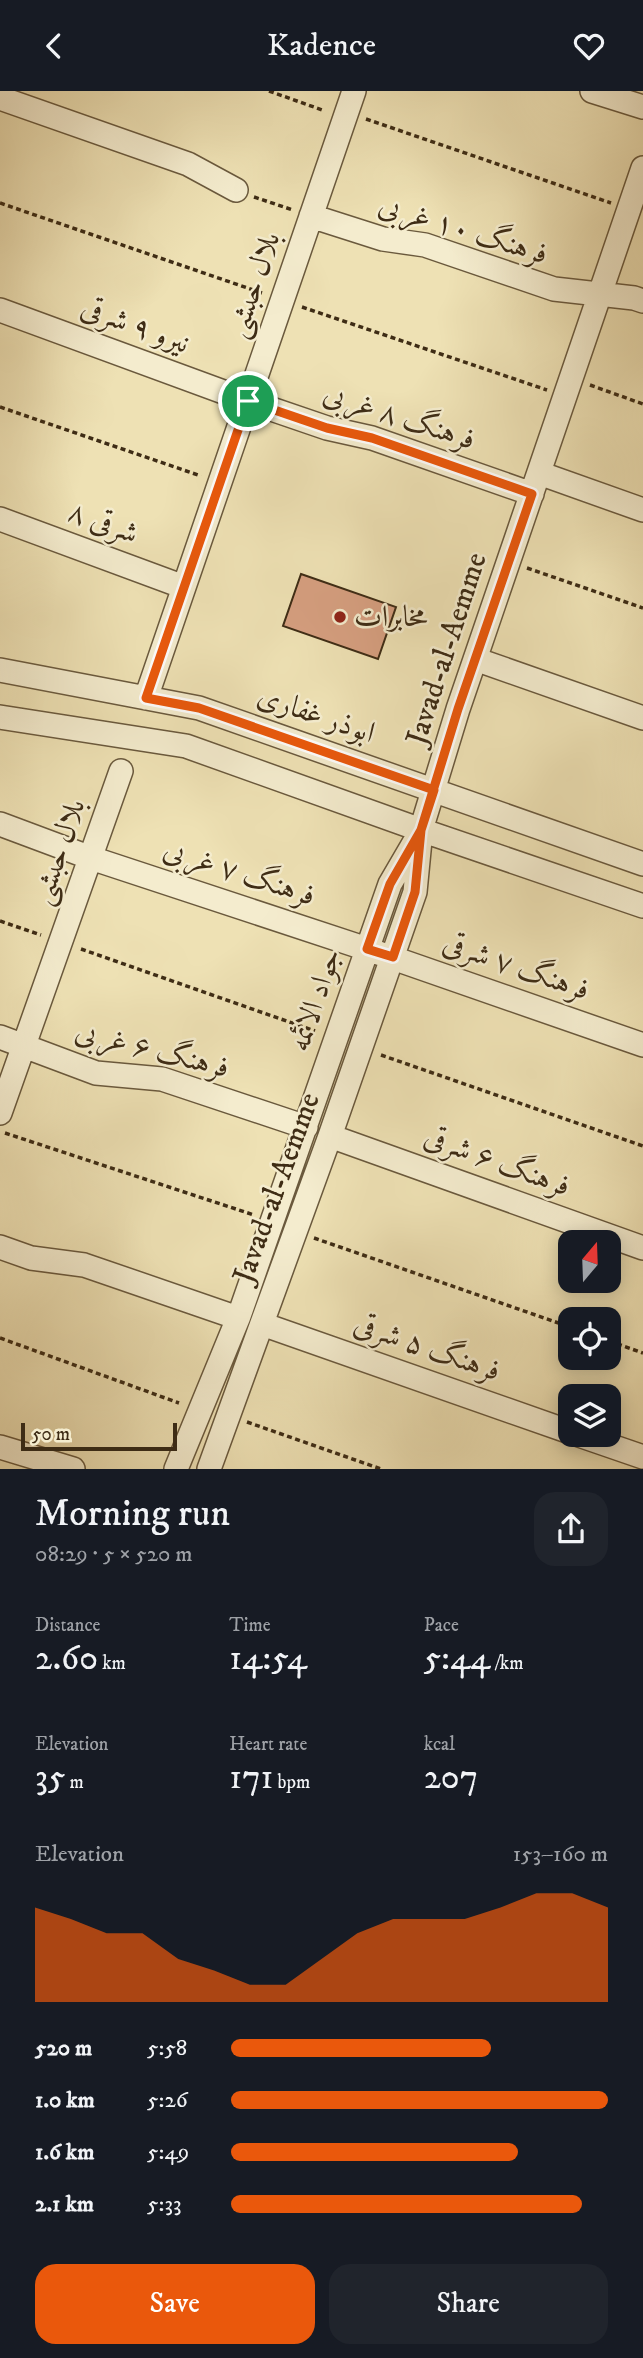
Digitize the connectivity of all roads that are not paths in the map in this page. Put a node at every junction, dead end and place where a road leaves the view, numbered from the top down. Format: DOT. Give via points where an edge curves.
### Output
graph roads {
  1 [pos="592,91"];
  2 [pos="0,98"];
  3 [pos="350,102"];
  4 [pos="643,107"];
  5 [pos="643,168"];
  6 [pos="236,190"];
  7 [pos="311,216"];
  8 [pos="599,296"];
  9 [pos="643,301"];
  10 [pos="0,310"];
  11 [pos="248,401"];
  12 [pos="535,484"];
  13 [pos="643,510"];
  14 [pos="0,519"];
  15 [pos="184,587"];
  16 [pos="475,659"];
  17 [pos="0,670"];
  18 [pos="146,698"];
  19 [pos="0,717"];
  20 [pos="643,718"];
  21 [pos="121,771"];
  22 [pos="434,790"];
  23 [pos="0,824"];
  24 [pos="421,830"];
  25 [pos="91,857"];
  26 [pos="643,864"];
  27 [pos="643,906"];
  28 [pos="367,949"];
  29 [pos="393,957"];
  30 [pos="0,1038"];
  31 [pos="643,1045"];
  32 [pos="23,1046"];
  33 [pos="0,1113"];
  34 [pos="306,1127"];
  35 [pos="330,1136"];
  36 [pos="0,1247"];
  37 [pos="643,1248"];
  38 [pos="239,1318"];
  39 [pos="262,1324"];
  40 [pos="558,1428"];
  41 [pos="0,1447"];
  42 [pos="614,1447"];
  43 [pos="643,1457"];
  44 [pos="73,1469"];
  45 [pos="176,1469"];
  46 [pos="209,1469"];
  1 -- 4 [label="street"];
  2 -- 6 [label="street" via="188,165"];
  3 -- 7 [label="street, بلال حبشی"];
  5 -- 8 [label="street, Javad-al-Aemme"];
  7 -- 8 [label="street, فرهنگ ۱۰ غربی" via="383,239 425,245 554,289"];
  7 -- 11 [label="street, بلال حبشی"];
  8 -- 9 [label="street, فرهنگ ۱۰ غربی"];
  8 -- 12 [label="street, Javad-al-Aemme"];
  10 -- 11 [label="street, نیرو ۹ شرقی"];
  11 -- 12 [label="street, فرهنگ ۸ غربی" via="327,428"];
  11 -- 15 [label="street, بلال حبشی"];
  12 -- 13 [label="street, فرهنگ ۸ غربی"];
  12 -- 16 [label="street, Javad-al-Aemme"];
  14 -- 15 [label="street, ۸ شرقی"];
  15 -- 18 [label="street, بلال حبشی"];
  16 -- 20 [label="street"];
  16 -- 22 [label="street, Javad-al-Aemme"];
  17 -- 18 [label="street, ابوذر غفاری"];
  18 -- 22 [label="street, ابوذر غفاری" via="199,708"];
  19 -- 24 [label="street" via="186,746"];
  21 -- 25 [label="street, بلال حبشی"];
  22 -- 24 [label="street, Javad-al-Aemme"];
  22 -- 26 [label="street, ابوذر غفاری"];
  23 -- 25 [label="street, فرهنگ ۷ غربی"];
  24 -- 27 [label="street"];
  24 -- 28 [label="street, جواد الائمه" via="390,884"];
  24 -- 29 [label="street, Javad-al-Aemme" via="415,892"];
  25 -- 28 [label="street, فرهنگ ۷ غربی"];
  25 -- 32 [label="street, بلال حبشی"];
  28 -- 29 [label="street, فرهنگ ۷ شرقی"];
  28 -- 34 [label="street, جواد الائمه"];
  29 -- 31 [label="street, فرهنگ ۷ شرقی"];
  29 -- 35 [label="street, Javad-al-Aemme"];
  30 -- 32 [label="street, فرهنگ ۶ غربی"];
  32 -- 33 [label="street, بلال حبشی"];
  32 -- 34 [label="street, فرهنگ ۶ غربی" via="96,1073 162,1079"];
  34 -- 38 [label="street, جواد الائمه"];
  35 -- 37 [label="street, فرهنگ ۶ شرقی"];
  35 -- 39 [label="street, Javad-al-Aemme"];
  36 -- 38 [label="street" via="31,1258 85,1265"];
  38 -- 45 [label="street, جواد الائمه"];
  39 -- 40 [label="street, فرهنگ ۵ شرقی"];
  39 -- 46 [label="street, Javad-al-Aemme"];
  41 -- 44 [label="street"];
  42 -- 43 [label="street"];
}
